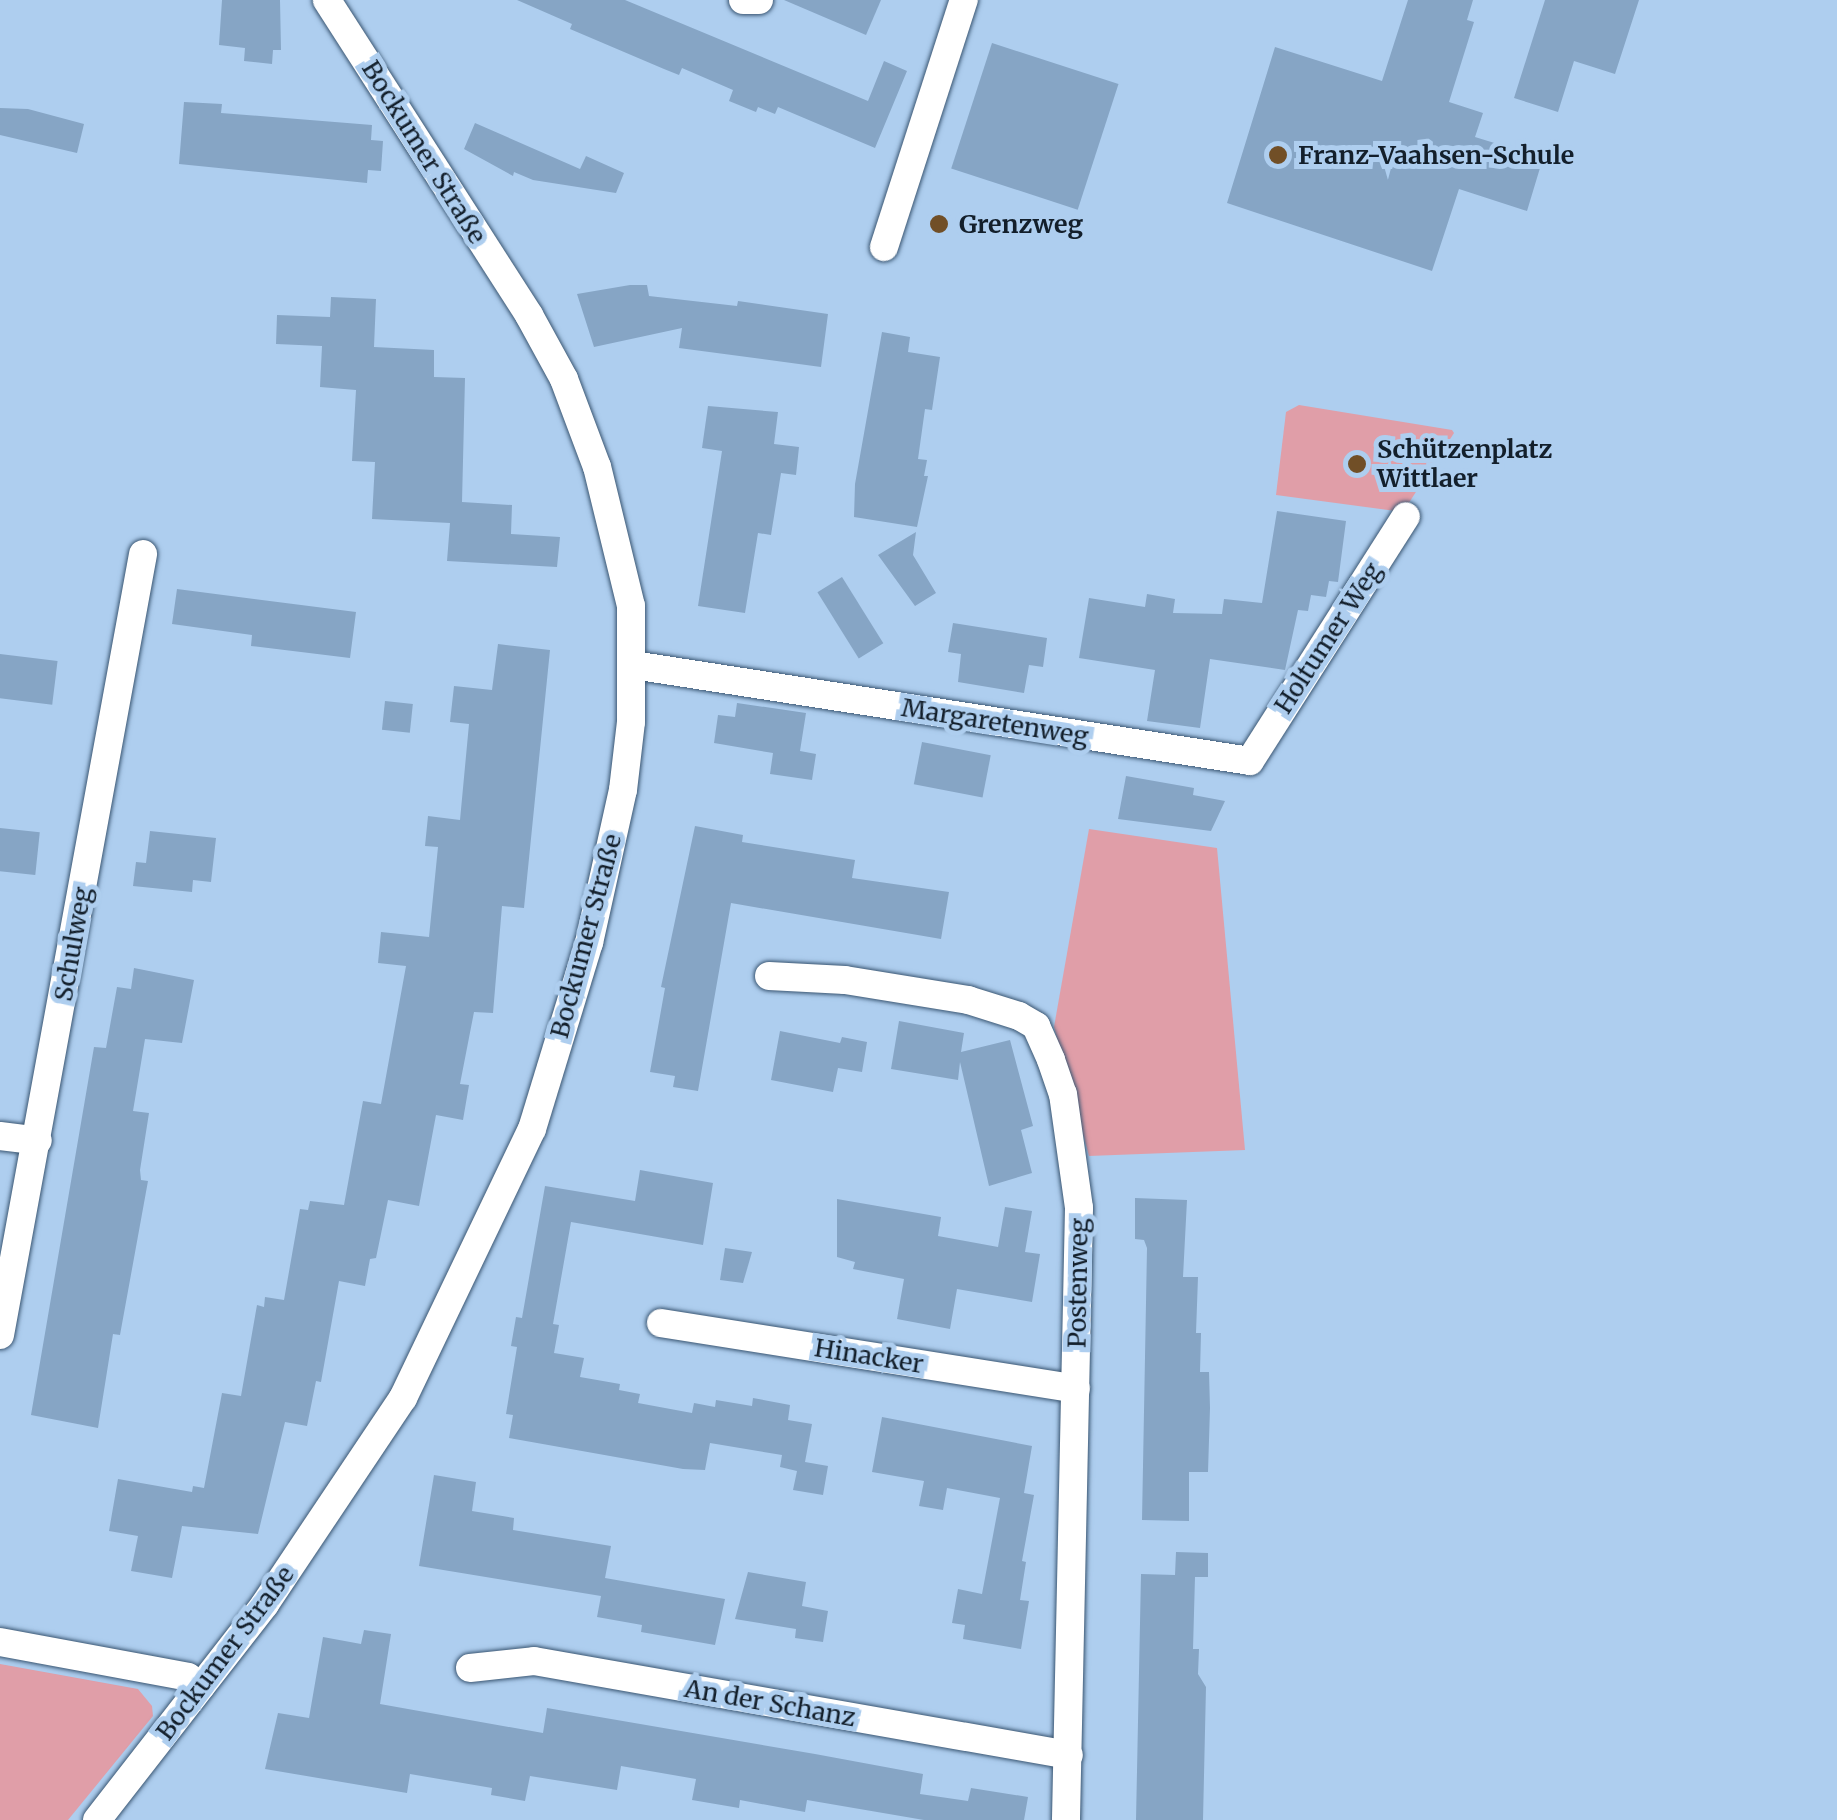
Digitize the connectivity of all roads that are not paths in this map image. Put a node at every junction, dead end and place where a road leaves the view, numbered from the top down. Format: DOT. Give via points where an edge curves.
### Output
graph roads {
  1 [pos="327,0"];
  2 [pos="743,0"];
  3 [pos="759,0"];
  4 [pos="964,0"];
  5 [pos="884,247"];
  6 [pos="1406,516"];
  7 [pos="144,554"];
  8 [pos="633,665"];
  9 [pos="1250,760"];
  10 [pos="769,976"];
  11 [pos="0,1136"];
  12 [pos="38,1141"];
  13 [pos="661,1323"];
  14 [pos="0,1335"];
  15 [pos="1076,1389"];
  16 [pos="0,1642"];
  17 [pos="470,1668"];
  18 [pos="201,1686"];
  19 [pos="1069,1755"];
  20 [pos="97,1820"];
  21 [pos="1066,1820"];
  1 -- 8 [label="street, Bockumer Straße" via="564,379 597,467 632,606"];
  2 -- 3 [label="street"];
  4 -- 5 [label="street"];
  6 -- 9 [label="street, Holtumer Weg"];
  7 -- 12 [label="street, Schulweg"];
  8 -- 9 [label="street, Margaretenweg"];
  8 -- 18 [label="street, Bockumer Straße" via="623,790 589,943 532,1129 404,1398 265,1604"];
  10 -- 15 [label="street, Postenweg" via="845,980 968,1000 1036,1026 1063,1094 1079,1208"];
  11 -- 12 [label="street"];
  12 -- 14 [label="street, Schulweg"];
  13 -- 15 [label="street, Hinacker"];
  15 -- 19 [label="street, Postenweg"];
  16 -- 18 [label="street" via="188,1677"];
  17 -- 19 [label="street, An der Schanz" via="534,1662"];
  18 -- 20 [label="street, Bockumer Straße"];
  19 -- 21 [label="street, Postenweg"];
}
